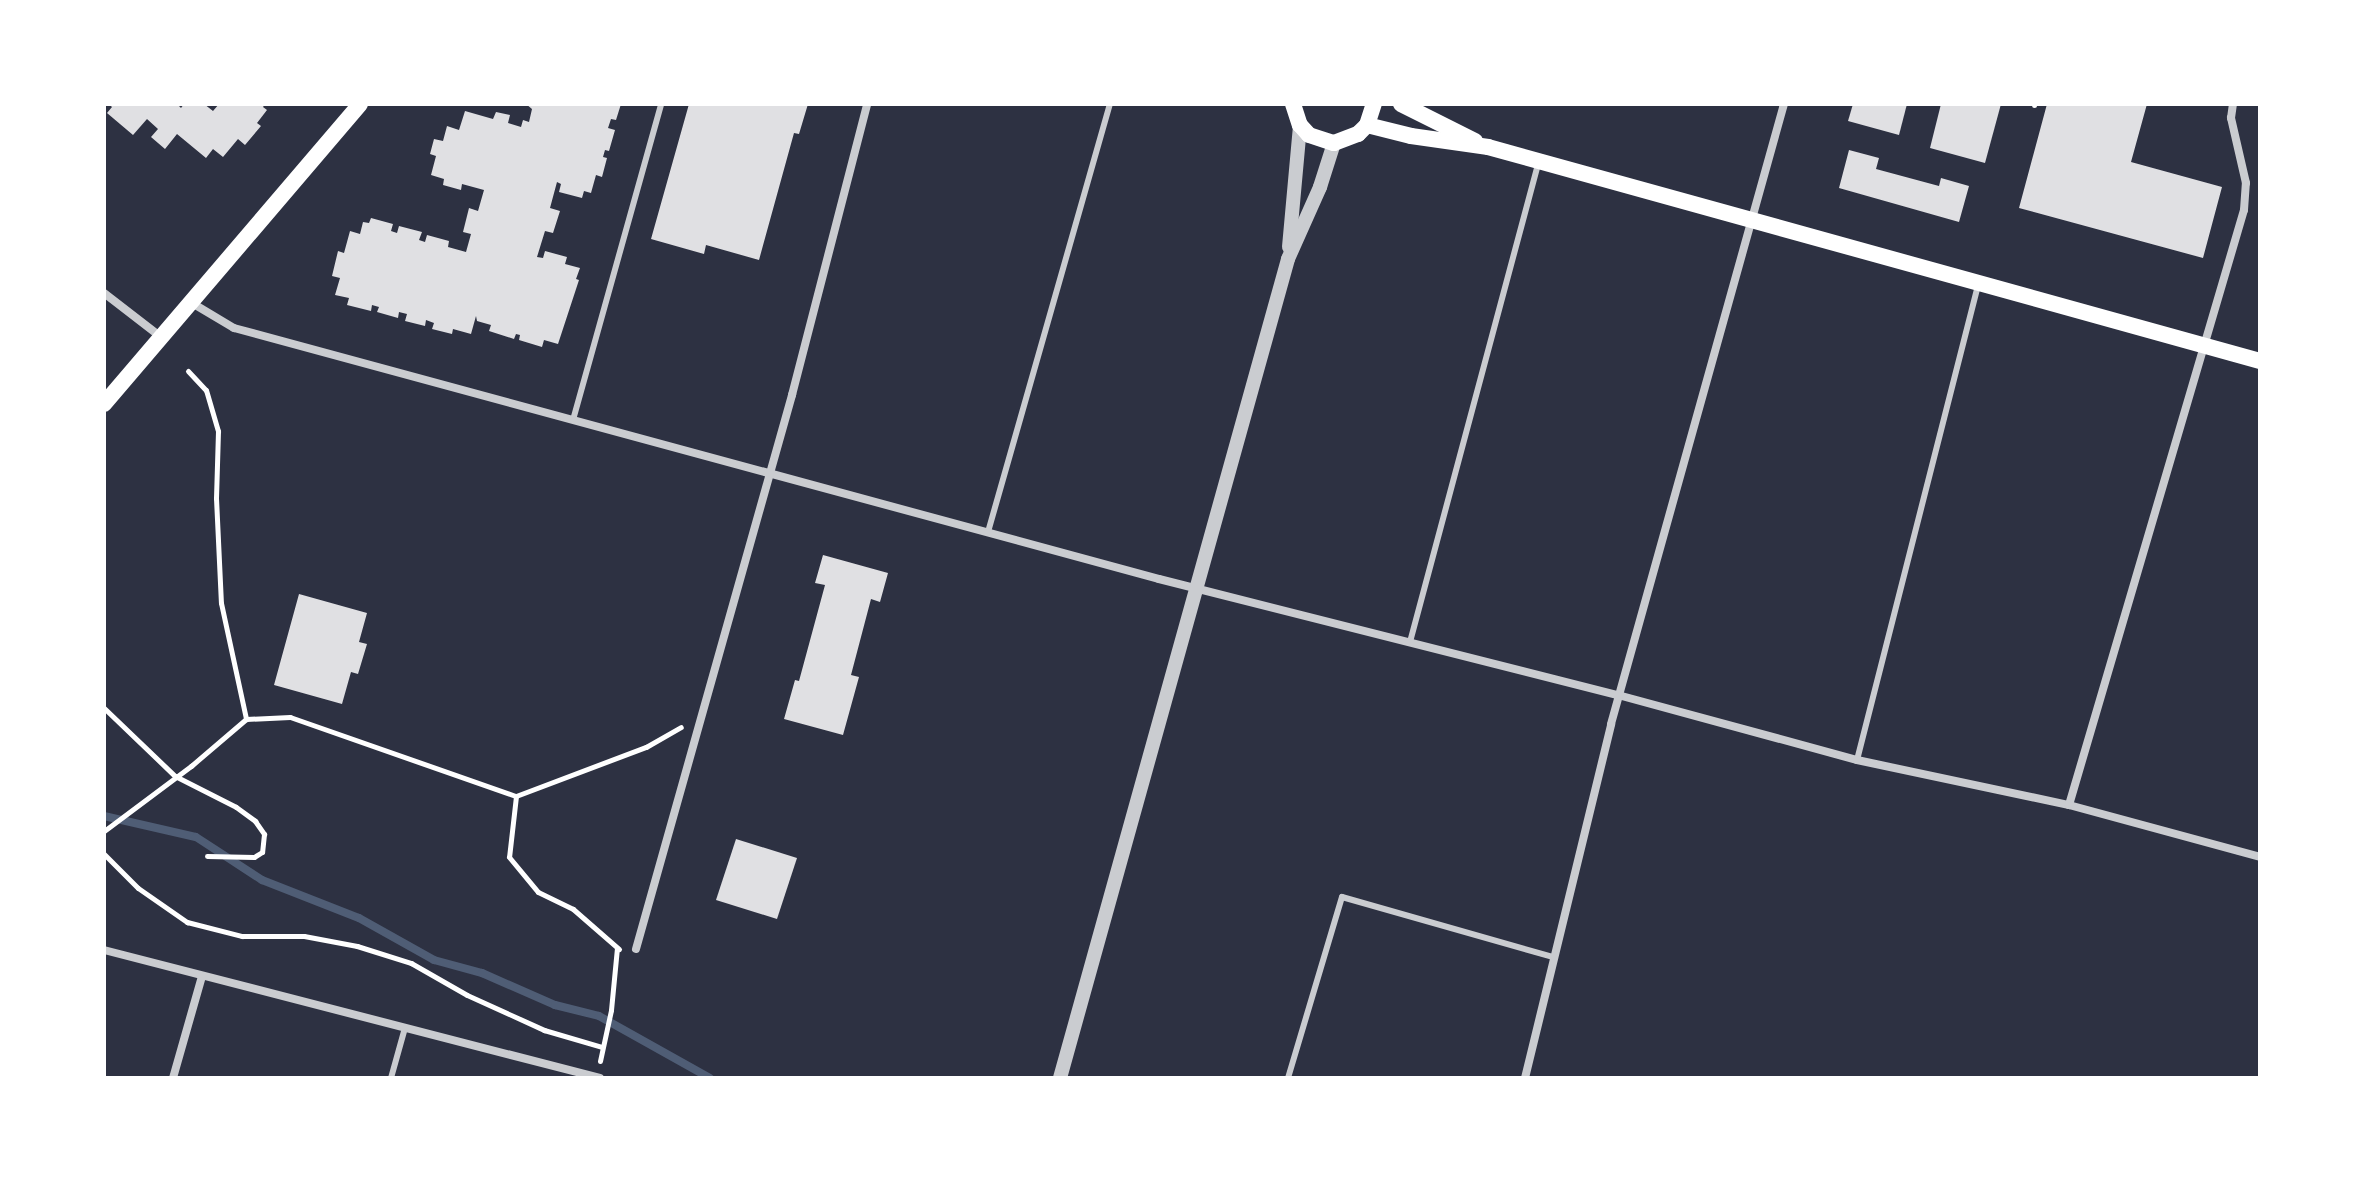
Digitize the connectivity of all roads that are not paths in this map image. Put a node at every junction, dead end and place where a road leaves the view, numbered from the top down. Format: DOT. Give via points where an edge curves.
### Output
graph roads {
  1 [pos="360,104"];
  2 [pos="661,104"];
  3 [pos="867,104"];
  4 [pos="1110,104"];
  5 [pos="1275,104"];
  6 [pos="1374,104"];
  7 [pos="1401,104"];
  8 [pos="1784,104"];
  9 [pos="2233,104"];
  10 [pos="1295,114"];
  11 [pos="1367,125"];
  12 [pos="1334,143"];
  13 [pos="1488,147"];
  14 [pos="1539,161"];
  15 [pos="1752,221"];
  16 [pos="1288,259"];
  17 [pos="1980,281"];
  18 [pos="104,293"];
  19 [pos="192,303"];
  20 [pos="161,337"];
  21 [pos="2203,346"];
  22 [pos="2260,361"];
  23 [pos="104,404"];
  24 [pos="573,420"];
  25 [pos="770,472"];
  26 [pos="988,532"];
  27 [pos="1196,589"];
  28 [pos="1410,642"];
  29 [pos="1618,695"];
  30 [pos="1857,760"];
  31 [pos="2069,805"];
  32 [pos="2260,857"];
  33 [pos="636,949"];
  34 [pos="104,950"];
  35 [pos="1552,957"];
  36 [pos="202,976"];
  37 [pos="405,1028"];
  38 [pos="173,1078"];
  39 [pos="391,1078"];
  40 [pos="598,1078"];
  41 [pos="1060,1078"];
  42 [pos="1288,1078"];
  43 [pos="1525,1078"];
  1 -- 19 [label="main road"];
  2 -- 24 [label="lane"];
  3 -- 25 [label="street"];
  4 -- 26 [label="lane"];
  5 -- 10 [label="main road"];
  6 -- 11 [label="main road"];
  7 -- 13 [label="main road"];
  8 -- 15 [label="street"];
  9 -- 21 [label="street" via="2231,118 2246,183 2244,210"];
  10 -- 12 [label="main road" via="1321,141"];
  10 -- 16 [label="street"];
  11 -- 12 [label="main road"];
  11 -- 13 [label="main road"];
  12 -- 16 [label="street"];
  13 -- 14 [label="main road"];
  14 -- 15 [label="main road"];
  14 -- 28 [label="lane"];
  15 -- 17 [label="main road"];
  15 -- 29 [label="street"];
  16 -- 27 [label="street"];
  17 -- 21 [label="main road"];
  17 -- 30 [label="lane"];
  18 -- 20 [label="street"];
  19 -- 20 [label="main road"];
  19 -- 24 [label="street" via="234,328"];
  20 -- 23 [label="main road"];
  21 -- 22 [label="main road"];
  21 -- 31 [label="street"];
  24 -- 25 [label="street"];
  25 -- 26 [label="street"];
  25 -- 33 [label="street"];
  26 -- 27 [label="street"];
  27 -- 28 [label="street"];
  27 -- 41 [label="street"];
  28 -- 29 [label="street"];
  29 -- 30 [label="street"];
  29 -- 35 [label="street"];
  30 -- 31 [label="street"];
  31 -- 32 [label="street"];
  34 -- 36 [label="street"];
  35 -- 42 [label="lane" via="1342,897"];
  35 -- 43 [label="street"];
  36 -- 37 [label="street"];
  36 -- 38 [label="street"];
  37 -- 39 [label="lane"];
  37 -- 40 [label="street"];
}
